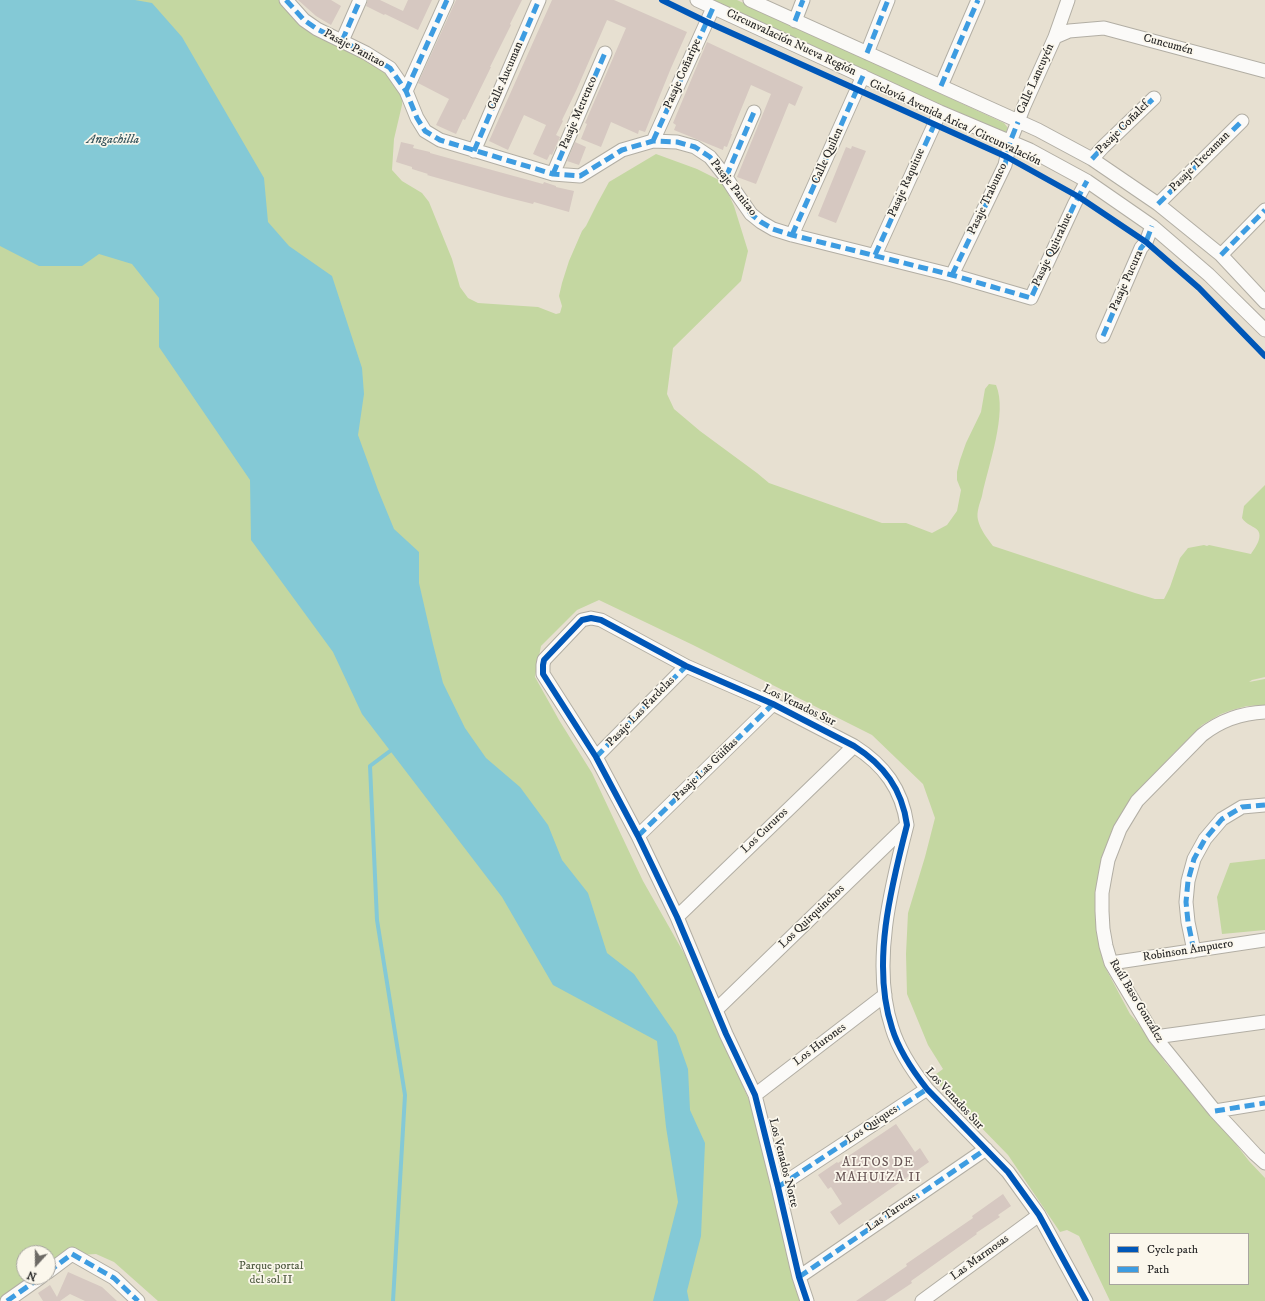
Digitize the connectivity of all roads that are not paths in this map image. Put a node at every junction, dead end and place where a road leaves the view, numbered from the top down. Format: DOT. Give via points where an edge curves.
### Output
graph roads {
  1 [pos="286,0"];
  2 [pos="360,0"];
  3 [pos="446,0"];
  4 [pos="539,0"];
  5 [pos="697,0"];
  6 [pos="750,0"];
  7 [pos="803,0"];
  8 [pos="888,0"];
  9 [pos="978,0"];
  10 [pos="1068,0"];
  11 [pos="713,8"];
  12 [pos="795,21"];
  13 [pos="1070,31"];
  14 [pos="1055,37"];
  15 [pos="342,41"];
  16 [pos="605,53"];
  17 [pos="866,54"];
  18 [pos="1265,71"];
  19 [pos="863,76"];
  20 [pos="941,86"];
  21 [pos="406,91"];
  22 [pos="1154,98"];
  23 [pos="754,112"];
  24 [pos="940,112"];
  25 [pos="1242,121"];
  26 [pos="1018,122"];
  27 [pos="653,141"];
  28 [pos="1010,142"];
  29 [pos="474,151"];
  30 [pos="1092,159"];
  31 [pos="553,174"];
  32 [pos="726,177"];
  33 [pos="1087,181"];
  34 [pos="1158,204"];
  35 [pos="1265,210"];
  36 [pos="1152,226"];
  37 [pos="792,235"];
  38 [pos="875,255"];
  39 [pos="1221,255"];
  40 [pos="952,275"];
  41 [pos="1031,298"];
  42 [pos="1265,302"];
  43 [pos="1265,330"];
  44 [pos="1103,336"];
  45 [pos="686,666"];
  46 [pos="773,704"];
  47 [pos="1265,712"];
  48 [pos="854,746"];
  49 [pos="596,757"];
  50 [pos="1265,805"];
  51 [pos="907,825"];
  52 [pos="638,836"];
  53 [pos="677,917"];
  54 [pos="1265,940"];
  55 [pos="1194,950"];
  56 [pos="1111,963"];
  57 [pos="885,995"];
  58 [pos="717,1009"];
  59 [pos="1265,1022"];
  60 [pos="726,1034"];
  61 [pos="1156,1036"];
  62 [pos="927,1089"];
  63 [pos="755,1095"];
  64 [pos="1265,1103"];
  65 [pos="1215,1112"];
  66 [pos="986,1149"];
  67 [pos="1265,1163"];
  68 [pos="778,1187"];
  69 [pos="1039,1216"];
  70 [pos="56,1266"];
  71 [pos="798,1277"];
  72 [pos="30,1285"];
  73 [pos="1082,1300"];
  74 [pos="7,1301"];
  75 [pos="138,1301"];
  76 [pos="807,1301"];
  77 [pos="922,1301"];
  1 -- 15 [label="street, Pasaje Panitao" via="317,30"];
  2 -- 15 [label="street"];
  3 -- 21 [label="street"];
  4 -- 29 [label="street, Calle Aucuman"];
  5 -- 11 [label="street, Circunvalación Nueva Región"];
  6 -- 12 [label="street, Circunvalación Nueva Región"];
  7 -- 12 [label="street"];
  8 -- 17 [label="street"];
  9 -- 20 [label="street"];
  10 -- 14 [label="street, Calle Lancuyén"];
  11 -- 19 [label="street, Circunvalación Nueva Región"];
  11 -- 27 [label="street, Pasaje Coñaripe"];
  12 -- 17 [label="street, Circunvalación Nueva Región"];
  13 -- 14 [label="street, Calle Lancuyén"];
  13 -- 18 [label="street, Cuncumén" via="1104,28"];
  14 -- 26 [label="street, Calle Lancuyén"];
  15 -- 21 [label="street, Pasaje Panitao" via="390,68"];
  16 -- 31 [label="street, Pasaje Metrenco"];
  17 -- 20 [label="street, Circunvalación Nueva Región"];
  19 -- 24 [label="street, Circunvalación Nueva Región"];
  19 -- 37 [label="street, Calle Quilen"];
  20 -- 26 [label="street, Circunvalación Nueva Región"];
  21 -- 29 [label="street, Pasaje Panitao" via="425,131 440,140"];
  22 -- 30 [label="street, Pasaje Coñalef"];
  23 -- 32 [label="street"];
  24 -- 28 [label="street, Circunvalación Nueva Región"];
  24 -- 38 [label="street, Pasaje Raquitue"];
  25 -- 34 [label="street, Pasaje Trecaman"];
  26 -- 28 [label="street, Pasaje Trabunco"];
  26 -- 30 [label="street, Circunvalación Nueva Región"];
  27 -- 31 [label="street, Pasaje Panitao" via="622,150 580,176"];
  27 -- 32 [label="street, Pasaje Panitao" via="677,142 695,147 710,157"];
  28 -- 33 [label="street, Circunvalación Nueva Región"];
  28 -- 40 [label="street, Pasaje Trabunco" via="1004,165"];
  29 -- 31 [label="street, Pasaje Panitao"];
  30 -- 34 [label="street, Circunvalación Nueva Región"];
  32 -- 37 [label="street, Pasaje Panitao" via="751,214 773,229"];
  33 -- 36 [label="street, Circunvalación Nueva Región"];
  33 -- 41 [label="street, Pasaje Quitrahue"];
  34 -- 39 [label="street, Circunvalación Nueva Región"];
  35 -- 39 [label="street"];
  36 -- 43 [label="street, Circunvalación Nueva Región" via="1209,275"];
  36 -- 44 [label="street, Pasaje Pucura"];
  37 -- 38 [label="street, Pasaje Panitao"];
  38 -- 40 [label="street, Pasaje Panitao"];
  39 -- 42 [label="street, Circunvalación Nueva Región"];
  40 -- 41 [label="street, Pasaje Panitao"];
  45 -- 46 [label="street, Los Venados Sur"];
  45 -- 49 [label="street, Pasaje Las Fardelas"];
  45 -- 49 [label="street, Los Venados Sur" via="601,620 591,618 579,623 544,660 542,670 544,678"];
  46 -- 48 [label="street, Los Venados Sur"];
  46 -- 52 [label="street, Pasaje Las Güiñas"];
  47 -- 56 [label="street, Raúl Baso González" via="1232,718 1202,735 1137,801 1128,815 1112,850 1102,894 1103,929"];
  48 -- 51 [label="street, Los Venados Sur" via="878,764 887,775 901,800"];
  48 -- 53 [label="street, Los Cururos"];
  49 -- 52 [label="street, Los Venados Sur"];
  50 -- 55 [label="street" via="1242,807 1222,819 1205,839 1194,860 1186,902"];
  51 -- 57 [label="street, Los Venados Sur" via="887,914"];
  51 -- 58 [label="street, Los Quirquinchos"];
  52 -- 53 [label="street, Los Venados Sur"];
  53 -- 58 [label="street, Los Venados Sur"];
  54 -- 55 [label="street, Robinson Ampuero"];
  55 -- 56 [label="street, Robinson Ampuero"];
  56 -- 61 [label="street, Raúl Baso González"];
  57 -- 62 [label="street, Los Venados Sur" via="898,1044 909,1065"];
  57 -- 63 [label="street, Los Hurones"];
  58 -- 60 [label="street, Los Venados Sur"];
  59 -- 61 [label="street"];
  60 -- 63 [label="street, Los Venados Norte"];
  61 -- 65 [label="street, Raúl Baso González"];
  62 -- 66 [label="street, Los Venados Sur"];
  62 -- 68 [label="street, Los Quiques"];
  63 -- 68 [label="street, Los Venados Norte"];
  64 -- 65 [label="street"];
  65 -- 67 [label="street, Raúl Baso González"];
  66 -- 69 [label="street, Los Venados Sur" via="1008,1172"];
  66 -- 71 [label="street, Las Tarucas"];
  68 -- 71 [label="street, Los Venados Norte"];
  69 -- 73 [label="street, Los Venados Sur"];
  69 -- 77 [label="street, Las Marmosas"];
  70 -- 75 [label="street" via="72,1254 114,1278"];
  71 -- 76 [label="street, Los Venados Norte"];
  72 -- 74 [label="street"];
}
